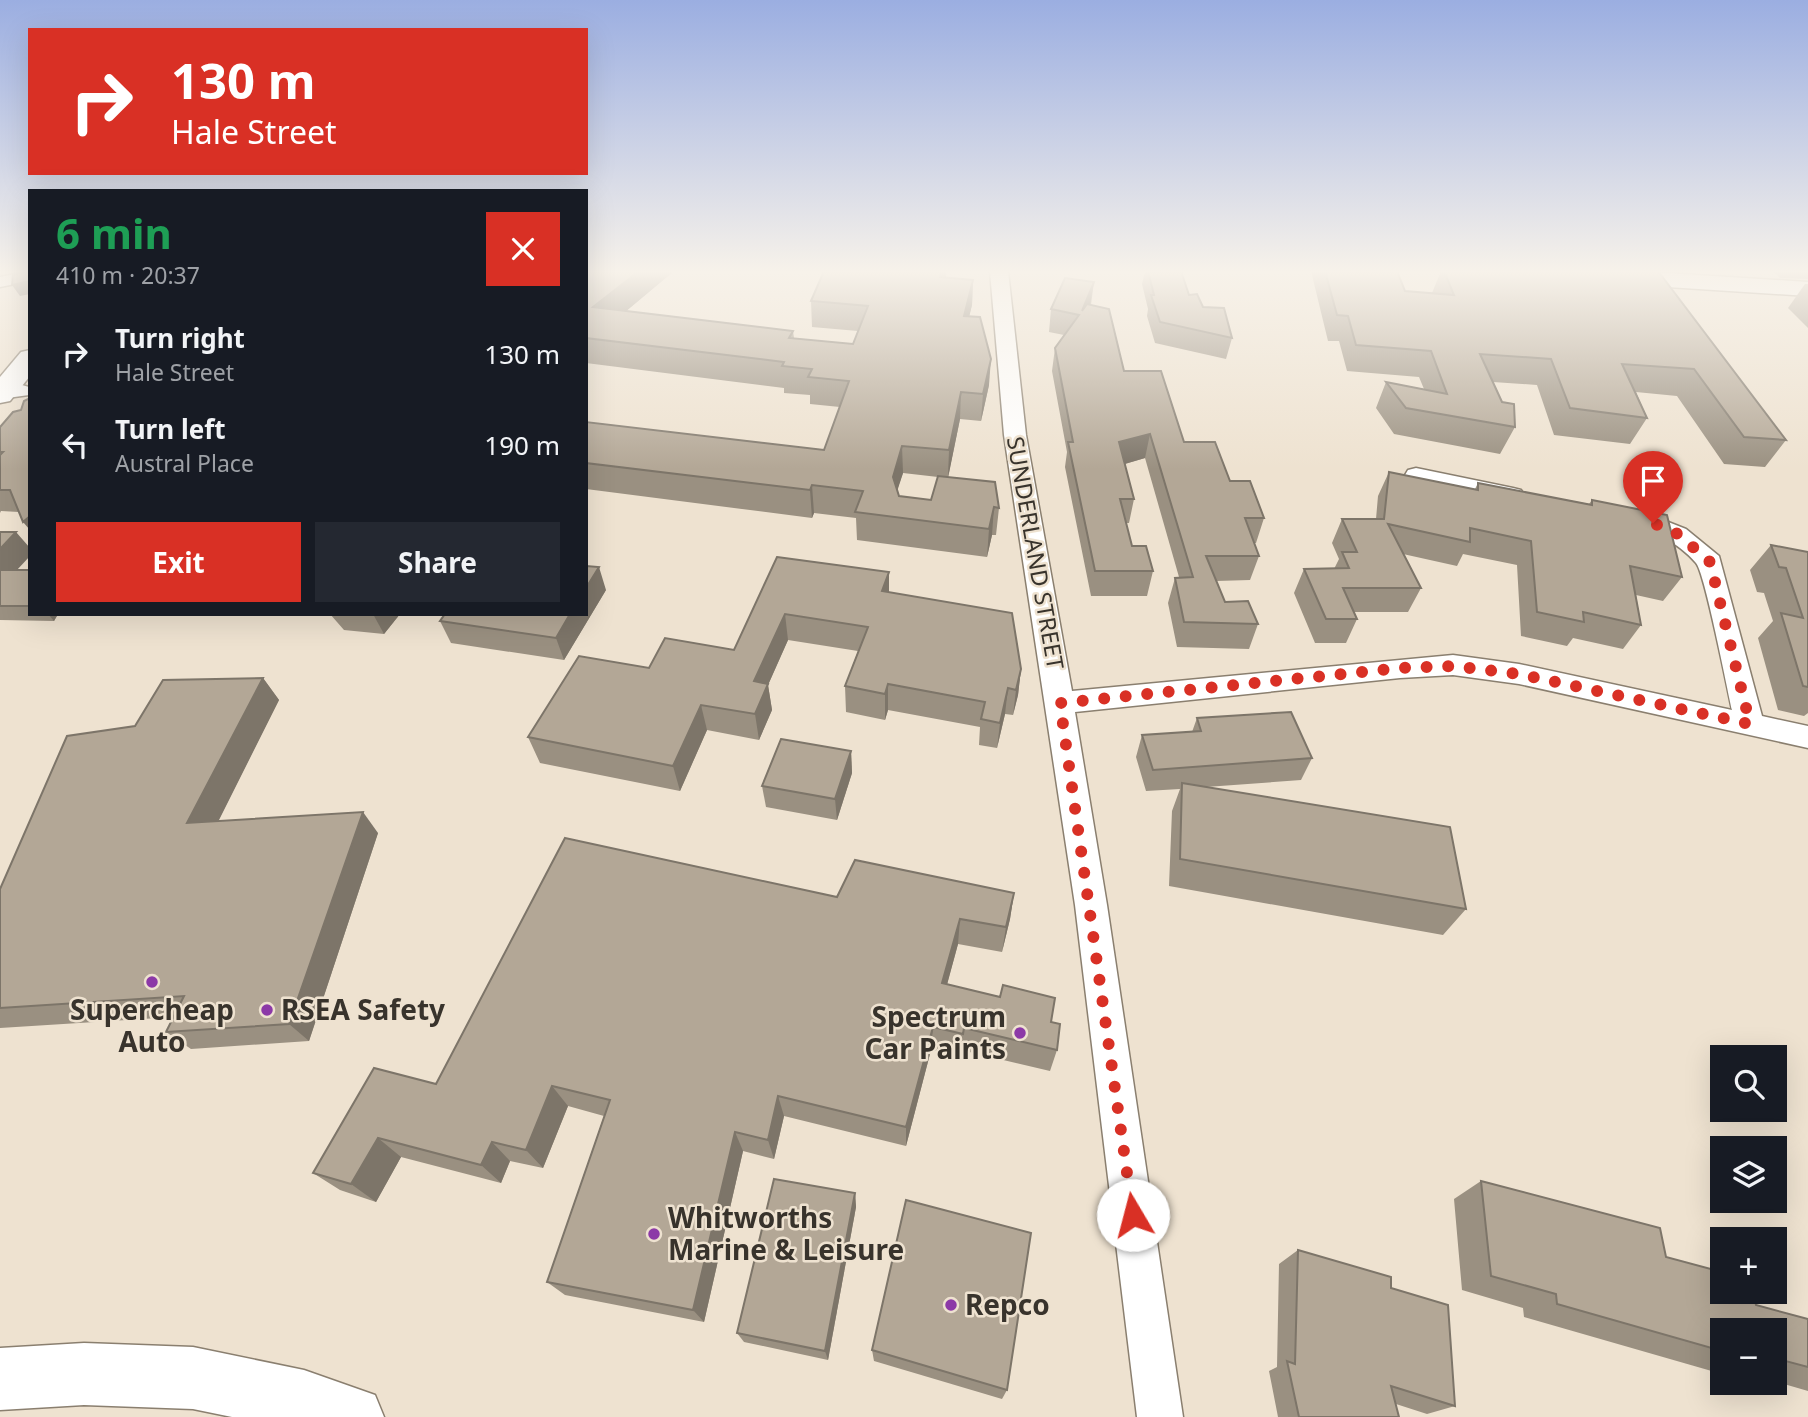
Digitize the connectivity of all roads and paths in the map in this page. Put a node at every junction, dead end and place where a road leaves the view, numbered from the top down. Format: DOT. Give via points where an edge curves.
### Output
graph roads {
  1 [pos="1005,337"];
  2 [pos="28,362"];
  3 [pos="9,395"];
  4 [pos="1416,475"];
  5 [pos="1535,499"];
  6 [pos="1614,515"];
  7 [pos="1060,703"];
  8 [pos="1750,724"];
  9 [pos="1808,737"];
  10 [pos="0,1379"];
  11 [pos="353,1417"];
  12 [pos="1160,1417"];
  1 -- 7 [label="street, SUNDERLAND STREET" via="1015,435"];
  2 -- 3 [label="street"];
  4 -- 5 [label="street"];
  6 -- 8 [label="street" via="1678,534 1710,562"];
  7 -- 8 [label="street" via="1453,666 1519,674"];
  7 -- 12 [label="street, SUNDERLAND STREET"];
  8 -- 9 [label="street"];
  10 -- 11 [label="street" via="83,1374 193,1378 304,1401"];
}
